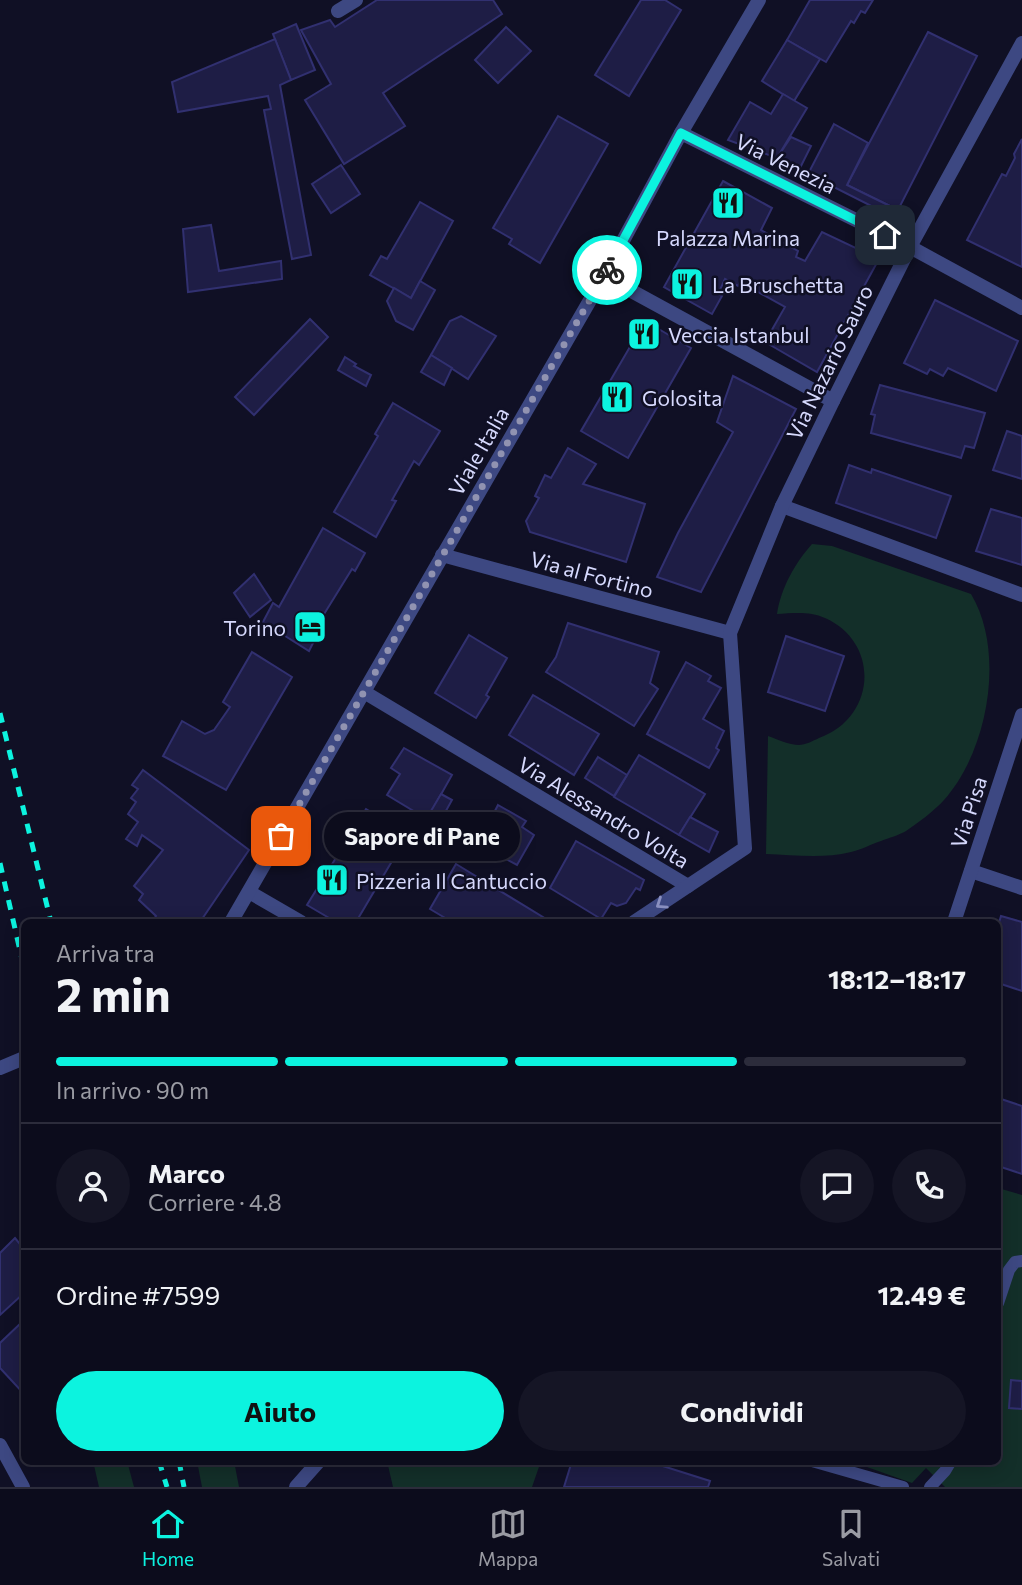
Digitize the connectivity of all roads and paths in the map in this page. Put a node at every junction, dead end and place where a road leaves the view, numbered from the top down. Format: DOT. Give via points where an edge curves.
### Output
graph roads {
  1 [pos="356,0"];
  2 [pos="759,0"];
  3 [pos="338,11"];
  4 [pos="1022,43"];
  5 [pos="681,133"];
  6 [pos="910,247"];
  7 [pos="604,276"];
  8 [pos="1022,308"];
  9 [pos="833,401"];
  10 [pos="782,506"];
  11 [pos="442,555"];
  12 [pos="1022,594"];
  13 [pos="730,634"];
  14 [pos="364,692"];
  15 [pos="1022,715"];
  16 [pos="971,871"];
  17 [pos="688,886"];
  18 [pos="1022,888"];
  19 [pos="249,892"];
  20 [pos="233,919"];
  21 [pos="296,919"];
  22 [pos="638,919"];
  23 [pos="955,919"];
  24 [pos="21,1059"];
  25 [pos="0,1068"];
  26 [pos="1022,1261"];
  27 [pos="1001,1294"];
  28 [pos="0,1445"];
  29 [pos="315,1465"];
  30 [pos="826,1465"];
  31 [pos="949,1465"];
  32 [pos="23,1487"];
  33 [pos="296,1487"];
  34 [pos="903,1487"];
  35 [pos="930,1487"];
  1 -- 3 [label="street"];
  2 -- 5 [label="street, Viale Italia"];
  4 -- 6 [label="street, Via Nazario Sauro"];
  5 -- 6 [label="street, Via Venezia"];
  5 -- 7 [label="street, Viale Italia"];
  6 -- 8 [label="street, Via Venezia"];
  6 -- 9 [label="street, Via Nazario Sauro"];
  7 -- 9 [label="street"];
  7 -- 11 [label="street, Viale Italia"];
  9 -- 10 [label="street, Via Nazario Sauro"];
  10 -- 12 [label="street"];
  10 -- 13 [label="street, Via Nazario Sauro"];
  11 -- 13 [label="street, Via al Fortino"];
  11 -- 14 [label="street, Viale Italia"];
  13 -- 17 [label="street, Via Alessandro Volta" via="745,848"];
  14 -- 17 [label="street, Via Alessandro Volta"];
  14 -- 19 [label="street, Viale Italia"];
  15 -- 16 [label="street, Via Pisa"];
  16 -- 18 [label="street"];
  16 -- 23 [label="street, Via Pisa"];
  17 -- 22 [label="street, one-way"];
  19 -- 20 [label="street, Viale Italia"];
  19 -- 21 [label="street"];
  24 -- 25 [label="street"];
  26 -- 27 [label="lane" via="1009,1270"];
  28 -- 32 [label="street"];
  29 -- 33 [label="street"];
  30 -- 34 [label="lane"];
  31 -- 35 [label="lane"];
}
